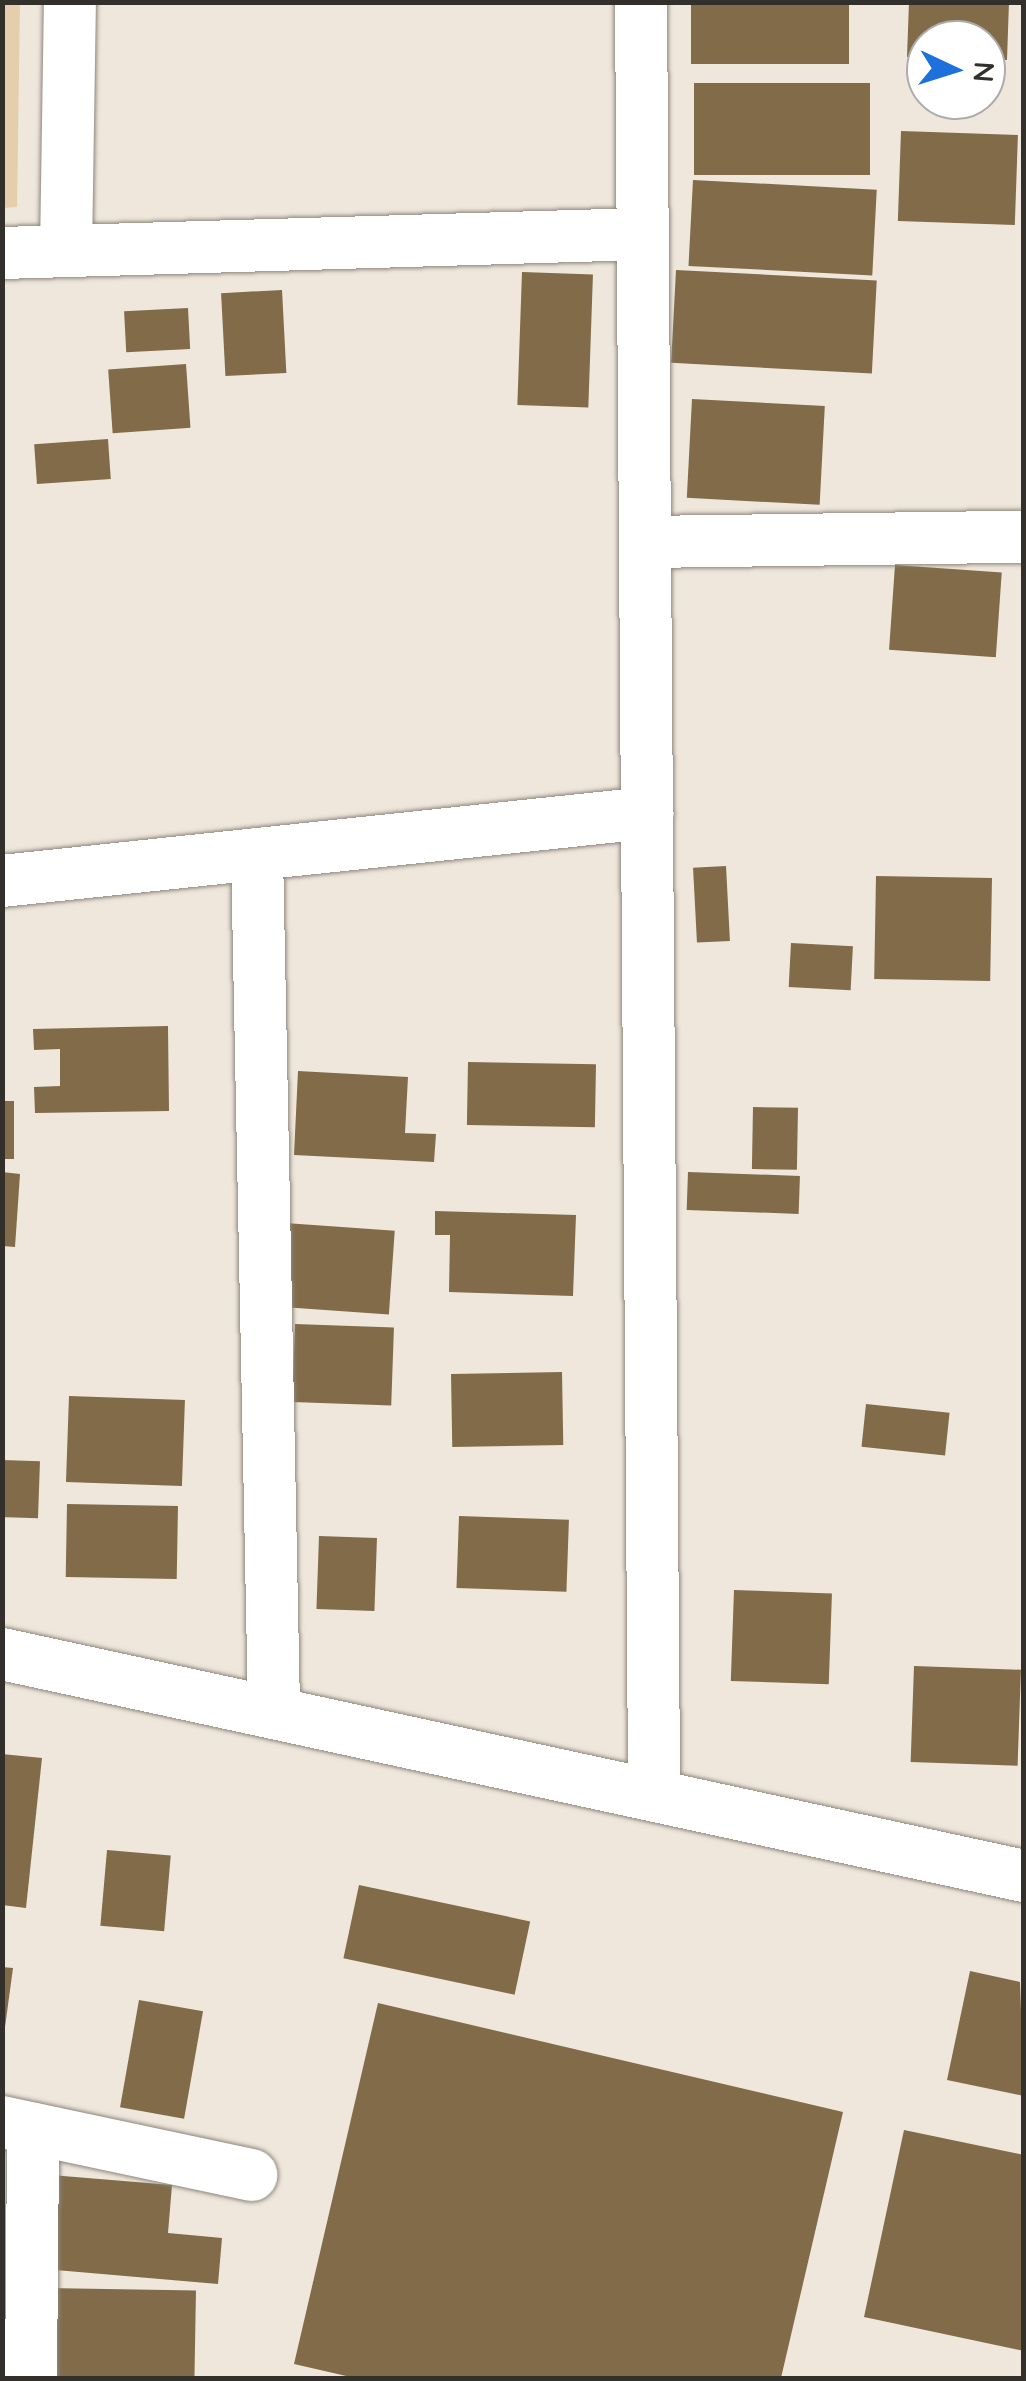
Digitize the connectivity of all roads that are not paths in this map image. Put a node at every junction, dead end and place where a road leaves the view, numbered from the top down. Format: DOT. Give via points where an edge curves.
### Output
graph roads {
  1 [pos="70,2"];
  2 [pos="640,2"];
  3 [pos="642,234"];
  4 [pos="66,251"];
  5 [pos="2,253"];
  6 [pos="1024,538"];
  7 [pos="645,542"];
  8 [pos="647,813"];
  9 [pos="257,854"];
  10 [pos="2,881"];
  11 [pos="2,1654"];
  12 [pos="274,1712"];
  13 [pos="654,1792"];
  14 [pos="1024,1876"];
  15 [pos="18,2126"];
  16 [pos="251,2176"];
  17 [pos="30,2378"];
  1 -- 4 [label="street"];
  2 -- 3 [label="street"];
  3 -- 4 [label="street"];
  3 -- 7 [label="street"];
  4 -- 5 [label="street"];
  6 -- 7 [label="street"];
  7 -- 8 [label="street"];
  8 -- 9 [label="street"];
  8 -- 13 [label="street"];
  9 -- 10 [label="street"];
  9 -- 12 [label="street"];
  11 -- 12 [label="street"];
  12 -- 13 [label="street"];
  13 -- 14 [label="street"];
  15 -- 16 [label="street"];
  15 -- 17 [label="street"];
}
